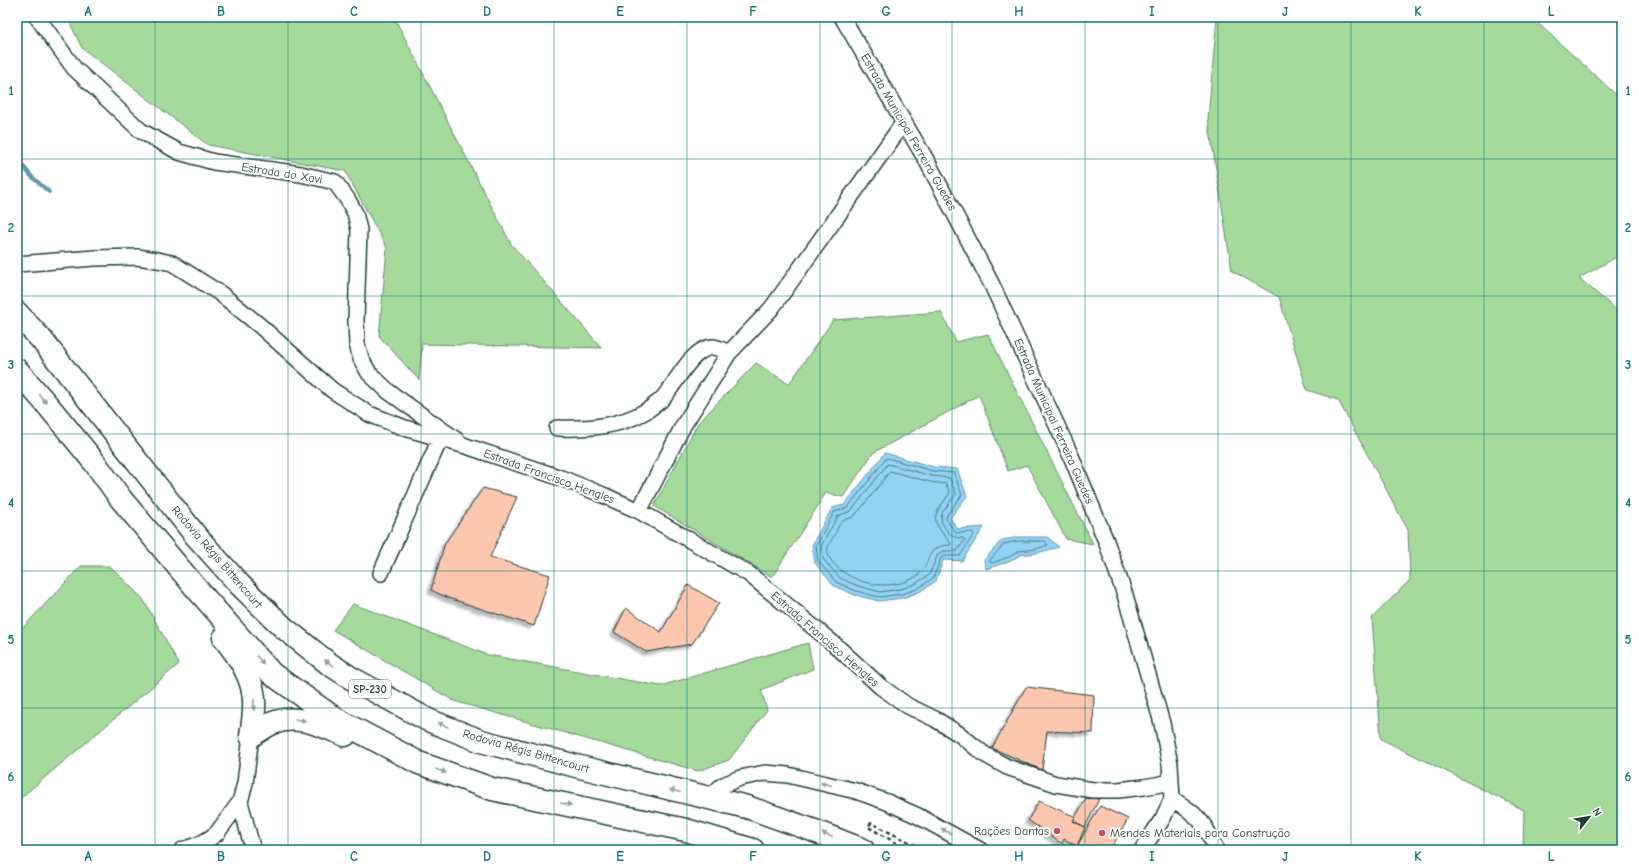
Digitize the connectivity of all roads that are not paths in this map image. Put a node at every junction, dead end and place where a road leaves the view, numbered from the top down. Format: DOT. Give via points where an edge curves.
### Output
graph roads {
  1 [pos="37,17"];
  2 [pos="842,17"];
  3 [pos="904,122"];
  4 [pos="17,264"];
  5 [pos="17,313"];
  6 [pos="730,353"];
  7 [pos="17,370"];
  8 [pos="557,428"];
  9 [pos="440,439"];
  10 [pos="466,446"];
  11 [pos="122,499"];
  12 [pos="639,511"];
  13 [pos="381,573"];
  14 [pos="251,736"];
  15 [pos="411,759"];
  16 [pos="1170,781"];
  17 [pos="707,799"];
  18 [pos="1172,799"];
  19 [pos="240,802"];
  20 [pos="199,848"];
  21 [pos="182,850"];
  22 [pos="253,850"];
  23 [pos="753,850"];
  24 [pos="863,850"];
  25 [pos="980,850"];
  26 [pos="1142,850"];
  27 [pos="1216,850"];
  1 -- 10 [label="street, Estrada do Xavi" via="74,68 141,131 179,152 214,162 301,174 335,182 348,200 359,230 356,321 357,344 361,359 369,373 389,392"];
  2 -- 3 [label="street, Estrada Municipal Ferreira Guedes"];
  3 -- 6 [label="street" via="771,309"];
  3 -- 16 [label="street, Estrada Municipal Ferreira Guedes" via="949,201 992,285 1071,456 1106,541 1126,595 1162,723 1170,764"];
  4 -- 9 [label="street, Estrada Francisco Hengles" via="137,257 172,264 221,294 338,394 370,414"];
  17 -- 5 [label="highway, Rodovia Régis Bittencourt / SP-230, one-way" via="481,741 428,720 328,663 284,628 235,580 196,536 41,339"];
  6 -- 8 [label="street" via="715,347 706,348 681,372 661,400 630,419 591,428"];
  6 -- 12 [label="street" via="683,426"];
  7 -- 11 [label="highway, one-way"];
  9 -- 10 [label="street, Estrada Francisco Hengles"];
  9 -- 13 [label="street"];
  10 -- 12 [label="street, Estrada Francisco Hengles" via="561,478"];
  11 -- 14 [label="highway, one-way" via="148,548 184,596 215,627 238,656 251,680 254,706"];
  11 -- 15 [label="highway, one-way" via="272,674 334,718"];
  12 -- 16 [label="street, Estrada Francisco Hengles" via="749,574 834,644 881,687 1008,767 1056,784 1093,790 1144,787"];
  14 -- 15 [label="highway, one-way" via="281,720 300,719"];
  14 -- 19 [label="street"];
  15 -- 23 [label="highway, one-way" via="492,789 686,830"];
  16 -- 18 [label="street, Estrada Municipal Ferreira Guedes"];
  24 -- 17 [label="highway, Rodovia Régis Bittencourt / SP-230, one-way" via="747,807"];
  25 -- 17 [label="street, one-way" via="887,802 788,775 765,773 740,778 723,785"];
  18 -- 26 [label="street" via="1160,824"];
  18 -- 27 [label="street" via="1192,811 1203,823"];
  19 -- 20 [label="street" via="217,833"];
  19 -- 22 [label="street"];
  20 -- 21 [label="street"];
}
